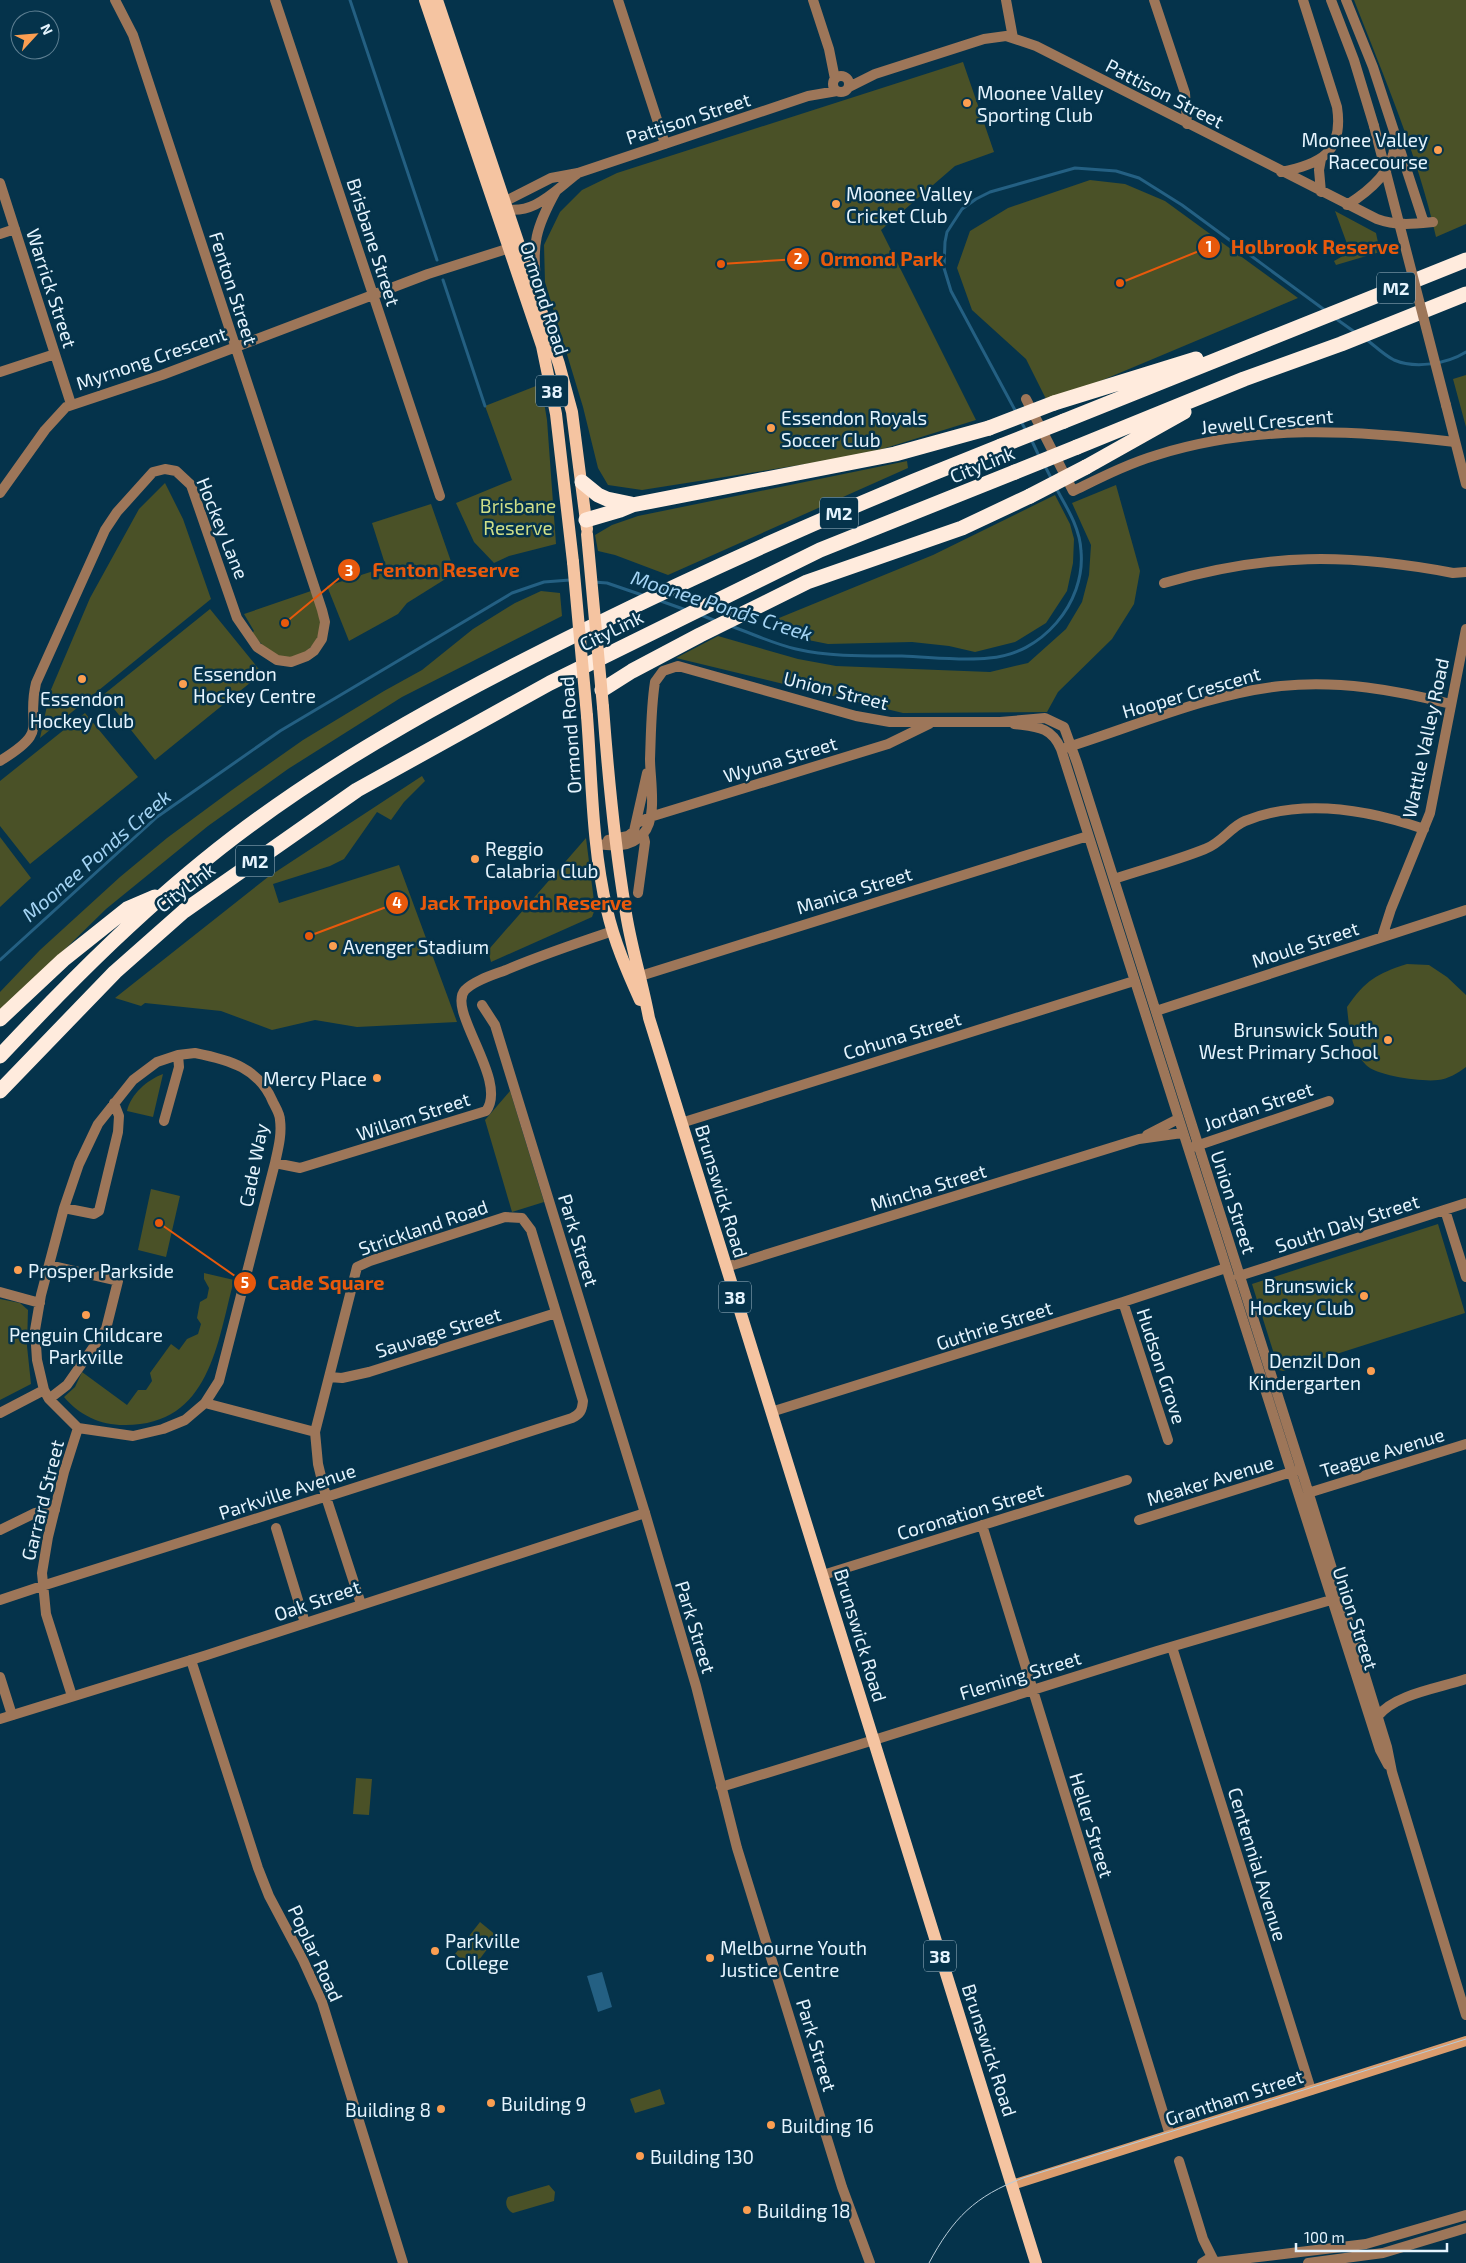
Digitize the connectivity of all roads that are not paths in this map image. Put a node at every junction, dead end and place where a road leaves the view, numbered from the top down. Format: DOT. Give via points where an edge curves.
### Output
graph roads {
  1 [pos="115,0"];
  2 [pos="275,0"];
  3 [pos="425,0"];
  4 [pos="437,0"];
  5 [pos="618,0"];
  6 [pos="813,0"];
  7 [pos="1006,0"];
  8 [pos="1154,0"];
  9 [pos="1302,0"];
  10 [pos="1331,0"];
  11 [pos="1346,0"];
  12 [pos="1014,38"];
  13 [pos="841,82"];
  14 [pos="1187,124"];
  15 [pos="1393,129"];
  16 [pos="665,144"];
  17 [pos="1321,159"];
  18 [pos="1281,172"];
  19 [pos="578,173"];
  20 [pos="0,183"];
  21 [pos="556,191"];
  22 [pos="1321,192"];
  23 [pos="1347,205"];
  24 [pos="503,206"];
  25 [pos="15,229"];
  26 [pos="0,234"];
  27 [pos="514,247"];
  28 [pos="1466,260"];
  29 [pos="1466,294"];
  30 [pos="373,295"];
  31 [pos="540,304"];
  32 [pos="1311,321"];
  33 [pos="236,347"];
  34 [pos="55,354"];
  35 [pos="0,372"];
  36 [pos="1244,379"];
  37 [pos="1026,399"];
  38 [pos="72,404"];
  39 [pos="1455,442"];
  40 [pos="582,482"];
  41 [pos="1466,484"];
  42 [pos="0,493"];
  43 [pos="440,496"];
  44 [pos="632,505"];
  45 [pos="569,525"];
  46 [pos="587,527"];
  47 [pos="1466,572"];
  48 [pos="1164,583"];
  49 [pos="316,590"];
  50 [pos="1466,628"];
  51 [pos="584,666"];
  52 [pos="599,670"];
  53 [pos="632,671"];
  54 [pos="602,690"];
  55 [pos="1451,704"];
  56 [pos="931,723"];
  57 [pos="1066,748"];
  58 [pos="650,757"];
  59 [pos="0,761"];
  60 [pos="650,817"];
  61 [pos="637,823"];
  62 [pos="1424,829"];
  63 [pos="643,834"];
  64 [pos="1088,836"];
  65 [pos="615,842"];
  66 [pos="596,844"];
  67 [pos="598,858"];
  68 [pos="1114,879"];
  69 [pos="164,893"];
  70 [pos="638,893"];
  71 [pos="1466,910"];
  72 [pos="1120,916"];
  73 [pos="628,926"];
  74 [pos="613,931"];
  75 [pos="1382,937"];
  76 [pos="636,977"];
  77 [pos="1134,981"];
  78 [pos="482,1005"];
  79 [pos="1156,1012"];
  80 [pos="0,1019"];
  81 [pos="178,1055"];
  82 [pos="0,1056"];
  83 [pos="0,1091"];
  84 [pos="1329,1101"];
  85 [pos="114,1103"];
  86 [pos="1178,1119"];
  87 [pos="164,1121"];
  88 [pos="681,1123"];
  89 [pos="1182,1133"];
  90 [pos="1139,1139"];
  91 [pos="1198,1145"];
  92 [pos="1188,1149"];
  93 [pos="275,1163"];
  94 [pos="1466,1203"];
  95 [pos="64,1208"];
  96 [pos="1445,1210"];
  97 [pos="49,1265"];
  98 [pos="726,1268"];
  99 [pos="1226,1268"];
  100 [pos="1239,1276"];
  101 [pos="1466,1277"];
  102 [pos="0,1292"];
  103 [pos="40,1302"];
  104 [pos="1123,1302"];
  105 [pos="556,1313"];
  106 [pos="329,1377"];
  107 [pos="46,1395"];
  108 [pos="205,1403"];
  109 [pos="0,1412"];
  110 [pos="771,1412"];
  111 [pos="78,1428"];
  112 [pos="315,1432"];
  113 [pos="1168,1440"];
  114 [pos="1466,1444"];
  115 [pos="1296,1471"];
  116 [pos="1127,1480"];
  117 [pos="1308,1493"];
  118 [pos="326,1496"];
  119 [pos="55,1510"];
  120 [pos="645,1513"];
  121 [pos="1139,1520"];
  122 [pos="982,1525"];
  123 [pos="276,1528"];
  124 [pos="0,1530"];
  125 [pos="823,1575"];
  126 [pos="42,1586"];
  127 [pos="0,1600"];
  128 [pos="1331,1600"];
  129 [pos="361,1604"];
  130 [pos="305,1623"];
  131 [pos="1172,1646"];
  132 [pos="191,1660"];
  133 [pos="0,1677"];
  134 [pos="1466,1679"];
  135 [pos="1033,1690"];
  136 [pos="72,1696"];
  137 [pos="1402,1699"];
  138 [pos="1374,1704"];
  139 [pos="12,1715"];
  140 [pos="1378,1716"];
  141 [pos="0,1719"];
  142 [pos="874,1740"];
  143 [pos="1392,1772"];
  144 [pos="721,1787"];
  145 [pos="1466,2015"];
  146 [pos="1466,2042"];
  147 [pos="1311,2090"];
  148 [pos="1170,2135"];
  149 [pos="1179,2160"];
  150 [pos="1012,2185"];
  151 [pos="1466,2215"];
  152 [pos="1466,2228"];
  153 [pos="1366,2244"];
  154 [pos="1370,2259"];
  155 [pos="1211,2261"];
  156 [pos="403,2263"];
  157 [pos="870,2263"];
  158 [pos="1036,2263"];
  159 [pos="1308,2263"];
  1 -- 33 [label="street, Fenton Street" via="133,35"];
  2 -- 30 [label="street, Brisbane Street"];
  3 -- 24 [label="main road, Ormond Road / 38"];
  4 -- 24 [label="main road, Ormond Road / 38"];
  5 -- 16 [label="street"];
  6 -- 13 [label="street"];
  7 -- 12 [label="street"];
  8 -- 14 [label="street" via="1185,93"];
  9 -- 17 [label="street" via="1338,116 1337,134"];
  10 -- 39 [label="street, bridge" via="1374,126"];
  11 -- 15 [label="street"];
  12 -- 13 [label="street, Pattison Street" via="984,39"];
  12 -- 14 [label="street, Pattison Street" via="1036,46"];
  13 -- 16 [label="street, Pattison Street"];
  14 -- 18 [label="street, Pattison Street"];
  15 -- 23 [label="street" via="1395,145 1387,167 1370,189"];
  15 -- 23 [label="street, Pattison Street" via="1428,222 1390,224"];
  16 -- 19 [label="street, Pattison Street"];
  17 -- 18 [label="street" via="1305,167"];
  17 -- 22 [label="street"];
  18 -- 22 [label="street, Pattison Street"];
  19 -- 21 [label="street, Pattison Street"];
  19 -- 24 [label="street, Pattison Street" via="551,178"];
  20 -- 25 [label="street, Warrick Street"];
  21 -- 24 [label="street, Pattison Street" via="538,205"];
  21 -- 31 [label="street, Pattison Street" via="543,214 533,256"];
  22 -- 23 [label="street, Pattison Street"];
  24 -- 27 [label="main road, Ormond Road / 38"];
  25 -- 26 [label="street"];
  25 -- 34 [label="street, Warrick Street"];
  27 -- 30 [label="street, Myrnong Crescent"];
  27 -- 31 [label="main road, Ormond Road / 38"];
  27 -- 45 [label="main road, Ormond Road / 38" via="549,373"];
  28 -- 32 [label="highway, CityLink / M2"];
  29 -- 36 [label="highway, CityLink / M2"];
  30 -- 33 [label="street, Myrnong Crescent"];
  30 -- 43 [label="street, Brisbane Street"];
  31 -- 40 [label="main road, Ormond Road / 38" via="572,412"];
  32 -- 44 [label="highway, bridge" via="1054,403 989,428 895,454"];
  32 -- 69 [label="highway, CityLink / M2, bridge" via="901,485 632,607 488,679 361,752 245,829"];
  33 -- 38 [label="street, Myrnong Crescent"];
  33 -- 49 [label="street, Fenton Street"];
  34 -- 35 [label="street"];
  34 -- 38 [label="street, Warrick Street"];
  36 -- 53 [label="highway, bridge" via="1030,496 953,531 807,582"];
  36 -- 83 [label="highway, CityLink / M2, bridge" via="820,550 479,721 399,765 330,808 184,911 115,972"];
  37 -- 39 [label="street, Jewell Crescent" via="1072,491 1154,455 1231,438 1316,431 1387,434"];
  38 -- 42 [label="street, Myrnong Crescent" via="60,412 45,430"];
  39 -- 41 [label="street"];
  40 -- 44 [label="highway" via="607,500"];
  40 -- 46 [label="main road, Ormond Road / 38"];
  44 -- 46 [label="highway"];
  45 -- 46 [label="main road"];
  45 -- 51 [label="main road, Ormond Road / 38, bridge"];
  46 -- 52 [label="main road, Ormond Road / 38, bridge"];
  47 -- 48 [label="street" via="1453,573 1368,560 1292,559 1226,568"];
  49 -- 59 [label="street, Hockey Lane" via="325,622 322,639 314,651 291,662 264,653 250,639 237,618 191,485 176,471 153,472 117,512 97,547 36,683 33,701 35,727 30,739"];
  50 -- 55 [label="street, Wattle Valley Road"];
  51 -- 52 [label="main road"];
  51 -- 66 [label="main road, Ormond Road / 38, bridge"];
  52 -- 53 [label="highway"];
  52 -- 54 [label="main road, Ormond Road / 38, bridge"];
  53 -- 54 [label="highway"];
  54 -- 65 [label="main road, Ormond Road / 38, bridge"];
  55 -- 57 [label="street, Hooper Crescent" via="1365,687 1282,686 1221,698"];
  55 -- 62 [label="street, Wattle Valley Road"];
  56 -- 57 [label="street, Union Street" via="1045,718 1064,727"];
  56 -- 58 [label="street, Union Street" via="890,722 856,716 678,666 659,674 655,682"];
  56 -- 60 [label="street, Wyuna Street" via="888,744"];
  57 -- 64 [label="street, Union Street"];
  57 -- 68 [label="street, Union Street"];
  58 -- 60 [label="street"];
  58 -- 61 [label="street"];
  60 -- 61 [label="street, Wyuna Street"];
  60 -- 63 [label="street"];
  61 -- 65 [label="street" via="634,831"];
  62 -- 68 [label="street" via="1386,817 1342,810 1287,811 1242,822 1216,844"];
  62 -- 75 [label="street, Wattle Valley Road"];
  63 -- 65 [label="street" via="635,841"];
  63 -- 70 [label="street"];
  64 -- 72 [label="street, Union Street"];
  64 -- 76 [label="street, Manica Street"];
  65 -- 66 [label="street"];
  65 -- 73 [label="main road, Brunswick Road / 38"];
  66 -- 67 [label="main road, Ormond Road / 38"];
  67 -- 74 [label="main road, Brunswick Road / 38"];
  68 -- 72 [label="street, Union Street"];
  69 -- 80 [label="highway" via="127,909 63,960"];
  69 -- 82 [label="highway, CityLink / M2"];
  71 -- 75 [label="street, Moule Street"];
  72 -- 77 [label="street, Union Street"];
  72 -- 79 [label="street, Union Street"];
  73 -- 74 [label="main road"];
  73 -- 76 [label="main road, Brunswick Road / 38"];
  74 -- 76 [label="main road, Brunswick Road / 38"];
  74 -- 93 [label="street, Willam Street" via="538,956 465,990 460,1000 492,1094 486,1111 300,1168"];
  75 -- 79 [label="street, Moule Street"];
  76 -- 88 [label="main road, Brunswick Road / 38"];
  77 -- 86 [label="street, Union Street"];
  77 -- 88 [label="street, Cohuna Street"];
  78 -- 120 [label="street, Park Street" via="495,1025"];
  79 -- 91 [label="street, Union Street"];
  81 -- 85 [label="street, Cade Way" via="157,1062 133,1080"];
  81 -- 87 [label="street" via="179,1067"];
  81 -- 93 [label="street, Cade Way" via="195,1053 246,1068 268,1090 280,1119"];
  84 -- 91 [label="street, Jordan Street"];
  85 -- 95 [label="street, Cade Way" via="98,1124 79,1164"];
  85 -- 95 [label="street" via="119,1116 118,1132 100,1211 94,1214"];
  86 -- 89 [label="street, Union Street"];
  86 -- 90 [label="street, Mincha Street"];
  88 -- 98 [label="main road, Brunswick Road / 38"];
  89 -- 90 [label="street, Mincha Street"];
  89 -- 92 [label="street, Union Street"];
  90 -- 98 [label="street, Mincha Street"];
  91 -- 92 [label="street, Union Street"];
  91 -- 100 [label="street, Union Street"];
  92 -- 99 [label="street, Union Street"];
  93 -- 108 [label="street, Cade Way" via="219,1381"];
  94 -- 96 [label="street, South Daly Street"];
  95 -- 97 [label="street, Cade Way"];
  96 -- 100 [label="street, South Daly Street"];
  96 -- 101 [label="street"];
  97 -- 103 [label="street, Cade Way"];
  97 -- 107 [label="street" via="118,1282 106,1329 67,1385"];
  98 -- 110 [label="main road, Brunswick Road / 38"];
  99 -- 104 [label="street, Guthrie Street"];
  99 -- 115 [label="street, Union Street"];
  100 -- 115 [label="street, Union Street"];
  102 -- 103 [label="street"];
  103 -- 107 [label="street, Cade Way" via="35,1330 37,1360"];
  104 -- 110 [label="street, Guthrie Street"];
  104 -- 113 [label="street, Hudson Grove"];
  105 -- 106 [label="street, Sauvage Street" via="369,1372 342,1378"];
  105 -- 106 [label="street, Strickland Road" via="530,1230 522,1218 505,1217 357,1267"];
  105 -- 118 [label="street, Parkville Avenue" via="582,1401 582,1410 572,1418"];
  106 -- 112 [label="street, Strickland Road"];
  107 -- 109 [label="street"];
  107 -- 111 [label="street"];
  108 -- 111 [label="street, Cade Way" via="185,1420 148,1434 133,1436"];
  108 -- 112 [label="street"];
  110 -- 125 [label="main road, Brunswick Road / 38"];
  111 -- 119 [label="street, Garrard Street"];
  112 -- 118 [label="street, Strickland Road"];
  114 -- 117 [label="street, Teague Avenue"];
  115 -- 117 [label="street, Union Street"];
  115 -- 121 [label="street, Meaker Avenue"];
  115 -- 128 [label="street, Union Street"];
  116 -- 122 [label="street, Coronation Street"];
  117 -- 138 [label="street, Union Street"];
  118 -- 126 [label="street, Parkville Avenue"];
  118 -- 129 [label="street, Strickland Road"];
  119 -- 124 [label="street" via="35,1513"];
  119 -- 126 [label="street, Garrard Street"];
  120 -- 129 [label="street, Oak Street"];
  120 -- 144 [label="street, Park Street" via="696,1686"];
  122 -- 125 [label="street, Coronation Street"];
  122 -- 135 [label="street, Heller Street"];
  123 -- 130 [label="street"];
  125 -- 142 [label="main road, Brunswick Road / 38"];
  126 -- 127 [label="street, Parkville Avenue"];
  126 -- 136 [label="street, Garrard Street" via="46,1614"];
  128 -- 131 [label="street, Fleming Street"];
  128 -- 143 [label="street, Union Street" via="1380,1750"];
  129 -- 130 [label="street, Oak Street"];
  130 -- 132 [label="street, Oak Street"];
  131 -- 135 [label="street, Fleming Street"];
  131 -- 147 [label="street, Centennial Avenue"];
  132 -- 136 [label="street, Oak Street"];
  132 -- 156 [label="street, Poplar Road" via="258,1868 322,2002"];
  133 -- 139 [label="street"];
  134 -- 137 [label="street"];
  135 -- 142 [label="street, Fleming Street"];
  135 -- 148 [label="street, Heller Street"];
  136 -- 139 [label="street, Oak Street"];
  137 -- 138 [label="street"];
  137 -- 140 [label="street"];
  138 -- 140 [label="street, Union Street"];
  139 -- 141 [label="street, Oak Street"];
  140 -- 143 [label="street, Union Street"];
  142 -- 144 [label="street, Fleming Street"];
  142 -- 150 [label="main road, Brunswick Road / 38"];
  143 -- 145 [label="street, Union Street"];
  144 -- 157 [label="street, Park Street" via="842,2187"];
  146 -- 147 [label="main road, Grantham Street"];
  147 -- 148 [label="main road, Grantham Street"];
  148 -- 150 [label="main road, Grantham Street"];
  149 -- 155 [label="street"];
  150 -- 158 [label="main road, Brunswick Road / 38"];
  151 -- 153 [label="street"];
  152 -- 154 [label="street"];
  153 -- 154 [label="street"];
  153 -- 155 [label="street"];
  154 -- 159 [label="street"];
}
